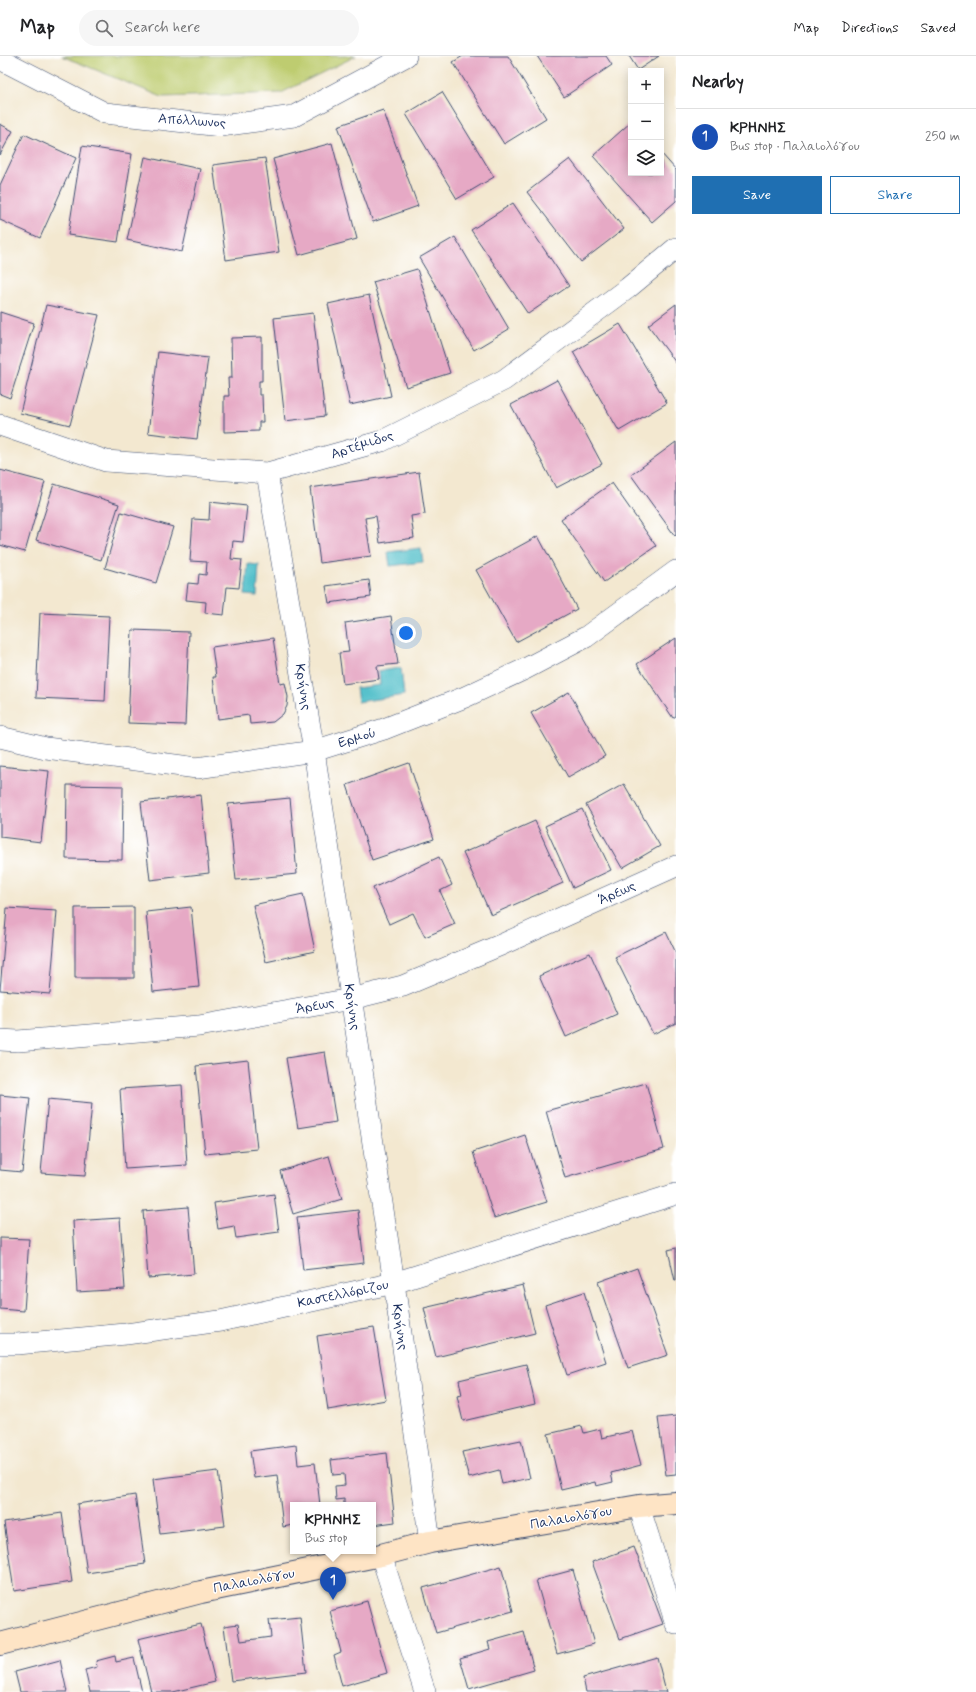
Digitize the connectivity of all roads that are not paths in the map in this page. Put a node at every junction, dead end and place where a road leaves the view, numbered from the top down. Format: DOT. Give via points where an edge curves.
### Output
graph roads {
  1 [pos="406,56"];
  2 [pos="0,59"];
  3 [pos="676,248"];
  4 [pos="0,425"];
  5 [pos="267,473"];
  6 [pos="676,571"];
  7 [pos="0,737"];
  8 [pos="314,751"];
  9 [pos="676,866"];
  10 [pos="351,999"];
  11 [pos="0,1040"];
  12 [pos="676,1194"];
  13 [pos="394,1283"];
  14 [pos="0,1344"];
  15 [pos="676,1503"];
  16 [pos="639,1506"];
  17 [pos="430,1542"];
  18 [pos="381,1555"];
  19 [pos="676,1624"];
  20 [pos="0,1644"];
  21 [pos="425,1692"];
  1 -- 2 [label="street, Απόλλωνος" via="294,116 221,126 105,113"];
  3 -- 5 [label="street, Αρτέμιδος" via="628,288 504,380 382,441"];
  4 -- 5 [label="street, Αρτέμιδος" via="106,461"];
  5 -- 8 [label="street, Κρήνης"];
  6 -- 8 [label="street, Ερμού" via="586,637 525,669 384,730"];
  7 -- 8 [label="street, Ερμού" via="46,748 197,768"];
  8 -- 10 [label="street, Κρήνης"];
  9 -- 10 [label="street, Άρεως" via="403,986"];
  10 -- 11 [label="street, Άρεως" via="199,1026 18,1041"];
  10 -- 13 [label="street, Κρήνης"];
  12 -- 13 [label="street, Καστελλόριζου"];
  13 -- 14 [label="street, Καστελλόριζου" via="220,1320 126,1334"];
  13 -- 17 [label="street, Κρήνης"];
  15 -- 16 [label="street, Παλαιολόγου"];
  16 -- 17 [label="street, Παλαιολόγου"];
  16 -- 19 [label="street"];
  17 -- 18 [label="street, Παλαιολόγου"];
  18 -- 20 [label="street, Παλαιολόγου" via="201,1592"];
  18 -- 21 [label="street"];
}
